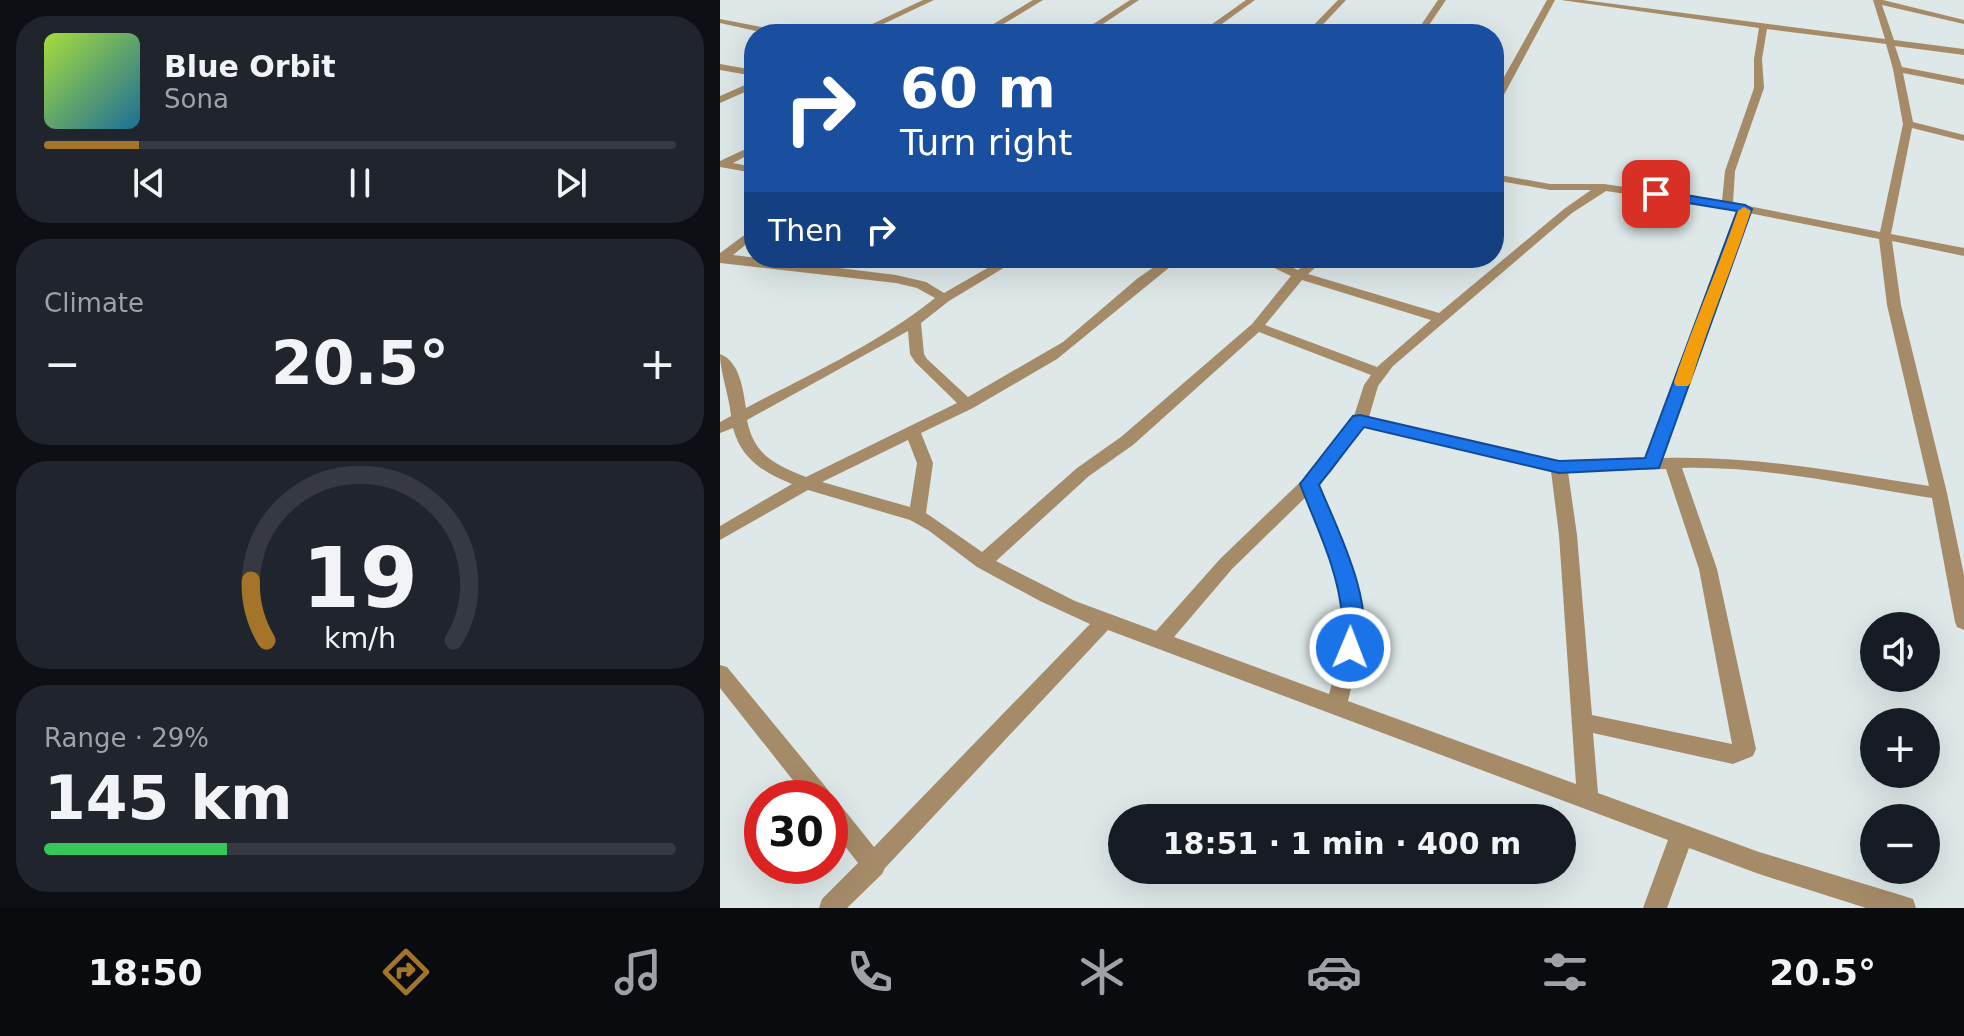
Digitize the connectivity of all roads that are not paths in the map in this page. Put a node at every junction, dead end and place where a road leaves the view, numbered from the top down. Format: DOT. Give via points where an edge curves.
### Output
graph roads {
  1 [pos="930,0"];
  2 [pos="1039,0"];
  3 [pos="1135,0"];
  4 [pos="1251,0"];
  5 [pos="1342,0"];
  6 [pos="1442,0"];
  7 [pos="1551,0"];
  8 [pos="1565,0"];
  9 [pos="1877,0"];
  10 [pos="720,21"];
  11 [pos="1964,22"];
  12 [pos="877,24"];
  13 [pos="998,24"];
  14 [pos="1098,24"];
  15 [pos="1216,24"];
  16 [pos="1319,24"];
  17 [pos="1426,24"];
  18 [pos="744,26"];
  19 [pos="1763,28"];
  20 [pos="1890,42"];
  21 [pos="1964,52"];
  22 [pos="720,67"];
  23 [pos="1898,69"];
  24 [pos="744,71"];
  25 [pos="1964,82"];
  26 [pos="1504,86"];
  27 [pos="744,89"];
  28 [pos="720,100"];
  29 [pos="1908,124"];
  30 [pos="1964,138"];
  31 [pos="744,153"];
  32 [pos="721,164"];
  33 [pos="744,168"];
  34 [pos="1504,179"];
  35 [pos="1604,187"];
  36 [pos="1727,205"];
  37 [pos="1745,209"];
  38 [pos="1885,235"];
  39 [pos="744,240"];
  40 [pos="1964,252"];
  41 [pos="721,258"];
  42 [pos="744,261"];
  43 [pos="1504,264"];
  44 [pos="804,268"];
  45 [pos="823,268"];
  46 [pos="996,268"];
  47 [pos="1160,268"];
  48 [pos="1283,268"];
  49 [pos="1308,268"];
  50 [pos="1500,268"];
  51 [pos="820,270"];
  52 [pos="1299,275"];
  53 [pos="944,298"];
  54 [pos="1440,318"];
  55 [pos="914,322"];
  56 [pos="1257,327"];
  57 [pos="720,358"];
  58 [pos="1380,373"];
  59 [pos="968,405"];
  60 [pos="740,418"];
  61 [pos="1360,420"];
  62 [pos="720,428"];
  63 [pos="913,432"];
  64 [pos="1662,463"];
  65 [pos="1559,467"];
  66 [pos="808,483"];
  67 [pos="1309,484"];
  68 [pos="1939,493"];
  69 [pos="917,517"];
  70 [pos="720,534"];
  71 [pos="983,562"];
  72 [pos="1964,622"];
  73 [pos="1103,623"];
  74 [pos="1160,640"];
  75 [pos="720,673"];
  76 [pos="1336,707"];
  77 [pos="1580,721"];
  78 [pos="806,780"];
  79 [pos="1588,801"];
  80 [pos="848,832"];
  81 [pos="1682,834"];
  82 [pos="874,866"];
  83 [pos="831,908"];
  84 [pos="1655,908"];
  85 [pos="1904,908"];
  1 -- 12 [label="street"];
  2 -- 13 [label="street"];
  3 -- 14 [label="street"];
  4 -- 15 [label="street"];
  5 -- 16 [label="street"];
  6 -- 17 [label="street"];
  7 -- 26 [label="street"];
  8 -- 19 [label="street"];
  9 -- 11 [label="street"];
  9 -- 20 [label="street"];
  10 -- 18 [label="street"];
  19 -- 20 [label="street"];
  19 -- 36 [label="street" via="1759,88 1730,171"];
  20 -- 21 [label="street"];
  20 -- 23 [label="street"];
  22 -- 24 [label="street"];
  23 -- 25 [label="street"];
  23 -- 29 [label="street"];
  27 -- 28 [label="street"];
  29 -- 30 [label="street"];
  29 -- 38 [label="street"];
  31 -- 32 [label="street"];
  32 -- 33 [label="street"];
  34 -- 35 [label="street" via="1550,187"];
  35 -- 36 [label="street"];
  35 -- 43 [label="street"];
  36 -- 37 [label="street"];
  37 -- 38 [label="street"];
  37 -- 64 [label="street"];
  38 -- 40 [label="street"];
  38 -- 68 [label="street" via="1894,305"];
  39 -- 41 [label="street"];
  41 -- 42 [label="street"];
  44 -- 51 [label="street"];
  45 -- 51 [label="street"];
  46 -- 53 [label="street"];
  47 -- 59 [label="street" via="1070,345"];
  48 -- 52 [label="street"];
  49 -- 52 [label="street"];
  50 -- 54 [label="street"];
  51 -- 53 [label="street" via="896,279"];
  52 -- 54 [label="street"];
  52 -- 56 [label="street"];
  53 -- 55 [label="street"];
  54 -- 58 [label="street"];
  55 -- 59 [label="street" via="922,362"];
  55 -- 60 [label="street"];
  56 -- 58 [label="street"];
  56 -- 71 [label="street"];
  57 -- 60 [label="street" via="735,382"];
  58 -- 61 [label="street"];
  59 -- 63 [label="street"];
  60 -- 62 [label="street"];
  60 -- 66 [label="street" via="752,453"];
  61 -- 65 [label="street"];
  61 -- 67 [label="street"];
  63 -- 66 [label="street"];
  63 -- 69 [label="street" via="925,463"];
  64 -- 65 [label="street"];
  64 -- 68 [label="street" via="1768,467"];
  64 -- 77 [label="street" via="1708,569 1745,749 1733,754 1714,751"];
  65 -- 77 [label="street"];
  66 -- 69 [label="street"];
  66 -- 70 [label="street"];
  67 -- 74 [label="street" via="1226,564"];
  67 -- 76 [label="street" via="1339,560 1353,618"];
  68 -- 72 [label="street"];
  69 -- 71 [label="street"];
  71 -- 73 [label="street"];
  73 -- 74 [label="street"];
  73 -- 82 [label="street"];
  74 -- 76 [label="street"];
  75 -- 78 [label="street"];
  76 -- 79 [label="street"];
  77 -- 79 [label="street"];
  79 -- 81 [label="street"];
  80 -- 82 [label="street"];
  81 -- 84 [label="street"];
  81 -- 85 [label="street"];
  82 -- 83 [label="street"];
}
